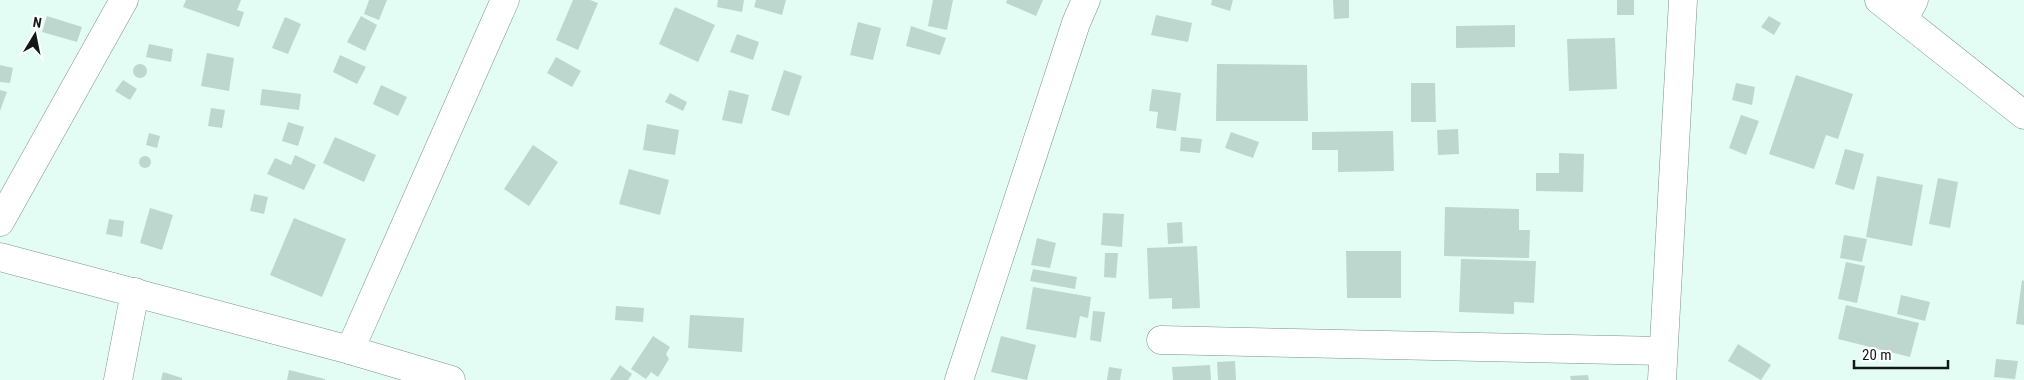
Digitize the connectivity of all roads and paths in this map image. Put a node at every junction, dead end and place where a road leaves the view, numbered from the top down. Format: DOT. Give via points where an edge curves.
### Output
graph roads {
  1 [pos="124,0"];
  2 [pos="505,0"];
  3 [pos="1086,0"];
  4 [pos="1683,0"];
  5 [pos="1880,0"];
  6 [pos="1909,10"];
  7 [pos="2024,115"];
  8 [pos="0,222"];
  9 [pos="0,257"];
  10 [pos="135,292"];
  11 [pos="1160,340"];
  12 [pos="350,350"];
  13 [pos="1663,351"];
  14 [pos="118,380"];
  15 [pos="451,380"];
  16 [pos="959,380"];
  17 [pos="1662,380"];
  1 -- 8 [label="street"];
  2 -- 12 [label="street"];
  3 -- 16 [label="street"];
  4 -- 13 [label="street"];
  5 -- 6 [label="street"];
  6 -- 7 [label="street"];
  9 -- 10 [label="street"];
  10 -- 12 [label="street"];
  10 -- 14 [label="street"];
  11 -- 13 [label="street"];
  12 -- 15 [label="street"];
  13 -- 17 [label="street"];
}
